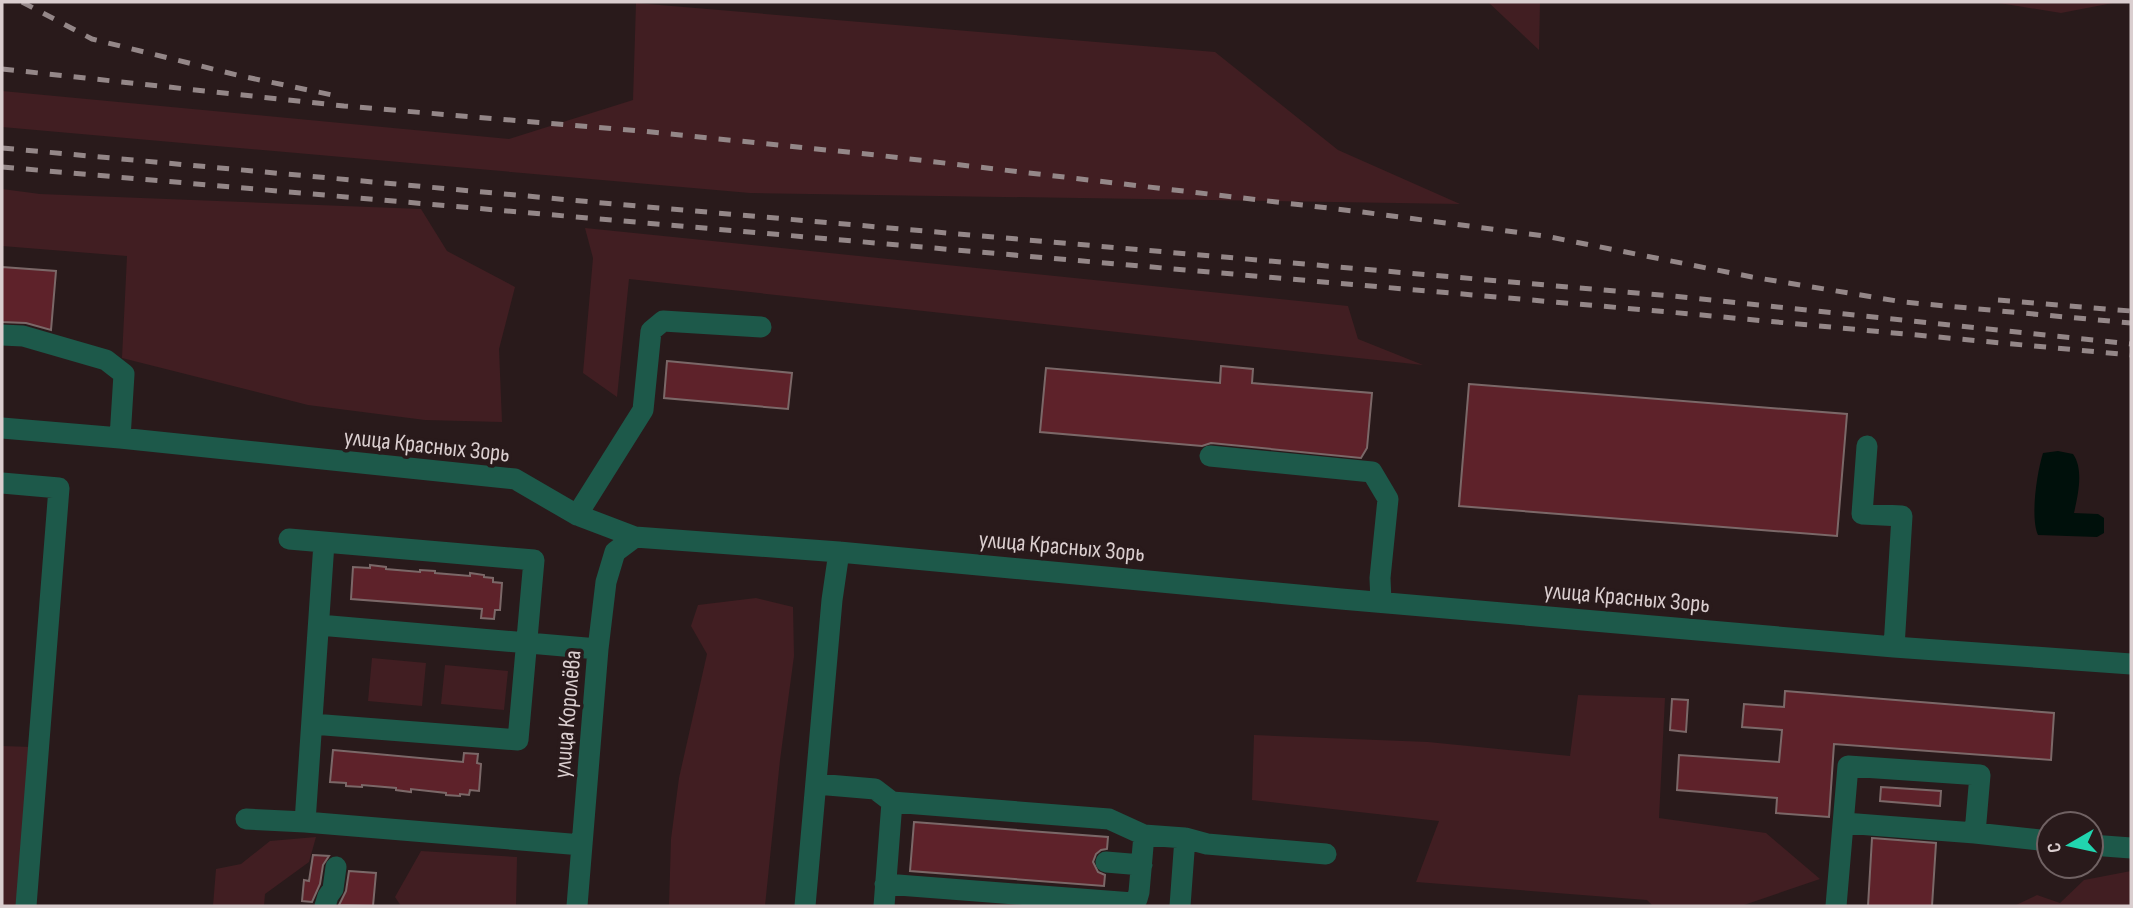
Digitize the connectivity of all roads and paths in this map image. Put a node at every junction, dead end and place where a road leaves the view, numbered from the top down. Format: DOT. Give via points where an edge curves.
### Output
graph roads {
  1 [pos="761,327"];
  2 [pos="2,335"];
  3 [pos="2,428"];
  4 [pos="120,438"];
  5 [pos="1867,446"];
  6 [pos="1210,456"];
  7 [pos="2,484"];
  8 [pos="576,515"];
  9 [pos="635,537"];
  10 [pos="289,538"];
  11 [pos="324,543"];
  12 [pos="839,552"];
  13 [pos="1381,602"];
  14 [pos="319,625"];
  15 [pos="527,643"];
  16 [pos="1894,647"];
  17 [pos="598,649"];
  18 [pos="2131,664"];
  19 [pos="312,724"];
  20 [pos="816,784"];
  21 [pos="892,802"];
  22 [pos="246,819"];
  23 [pos="305,822"];
  24 [pos="1844,823"];
  25 [pos="1975,833"];
  26 [pos="1144,835"];
  27 [pos="1185,838"];
  28 [pos="2035,839"];
  29 [pos="582,845"];
  30 [pos="2105,846"];
  31 [pos="2131,848"];
  32 [pos="1326,854"];
  33 [pos="1106,862"];
  34 [pos="1142,865"];
  35 [pos="336,867"];
  36 [pos="885,884"];
  37 [pos="1119,905"];
  38 [pos="26,906"];
  39 [pos="325,906"];
  40 [pos="577,906"];
  41 [pos="805,906"];
  42 [pos="884,906"];
  43 [pos="1180,906"];
  44 [pos="1836,906"];
  1 -- 8 [label="street" via="663,321 651,331 643,410"];
  2 -- 4 [label="street" via="23,335 106,360 124,374"];
  3 -- 4 [label="street, улица Красных Зорь"];
  4 -- 8 [label="street, улица Красных Зорь" via="515,480"];
  5 -- 16 [label="street" via="1862,514 1902,516"];
  6 -- 13 [label="street" via="1371,472 1388,499"];
  7 -- 38 [label="street" via="59,488"];
  8 -- 9 [label="street, улица Красных Зорь"];
  9 -- 12 [label="street, улица Красных Зорь"];
  9 -- 17 [label="street, улица Королёва" via="615,552 606,582"];
  10 -- 11 [label="street"];
  11 -- 14 [label="street"];
  11 -- 15 [label="street" via="534,560"];
  12 -- 13 [label="street, улица Красных Зорь"];
  12 -- 20 [label="street"];
  13 -- 16 [label="street, улица Красных Зорь"];
  14 -- 15 [label="street"];
  14 -- 19 [label="street"];
  15 -- 17 [label="street"];
  15 -- 19 [label="street" via="518,740"];
  16 -- 18 [label="street, улица Красных Зорь"];
  17 -- 29 [label="street, улица Королёва"];
  19 -- 23 [label="street"];
  20 -- 21 [label="street" via="875,789"];
  20 -- 41 [label="street"];
  21 -- 26 [label="street" via="1109,819"];
  21 -- 36 [label="street"];
  22 -- 23 [label="street"];
  23 -- 29 [label="street"];
  24 -- 25 [label="street"];
  24 -- 25 [label="street" via="1848,766 1980,775"];
  24 -- 44 [label="street"];
  25 -- 28 [label="street"];
  26 -- 27 [label="street"];
  26 -- 34 [label="street"];
  27 -- 32 [label="street"];
  27 -- 43 [label="street"];
  29 -- 40 [label="street, улица Королёва"];
  30 -- 31 [label="street"];
  33 -- 34 [label="street"];
  34 -- 37 [label="street" via="1137,899"];
  35 -- 39 [label="street"];
  36 -- 37 [label="street"];
  36 -- 42 [label="street"];
}
